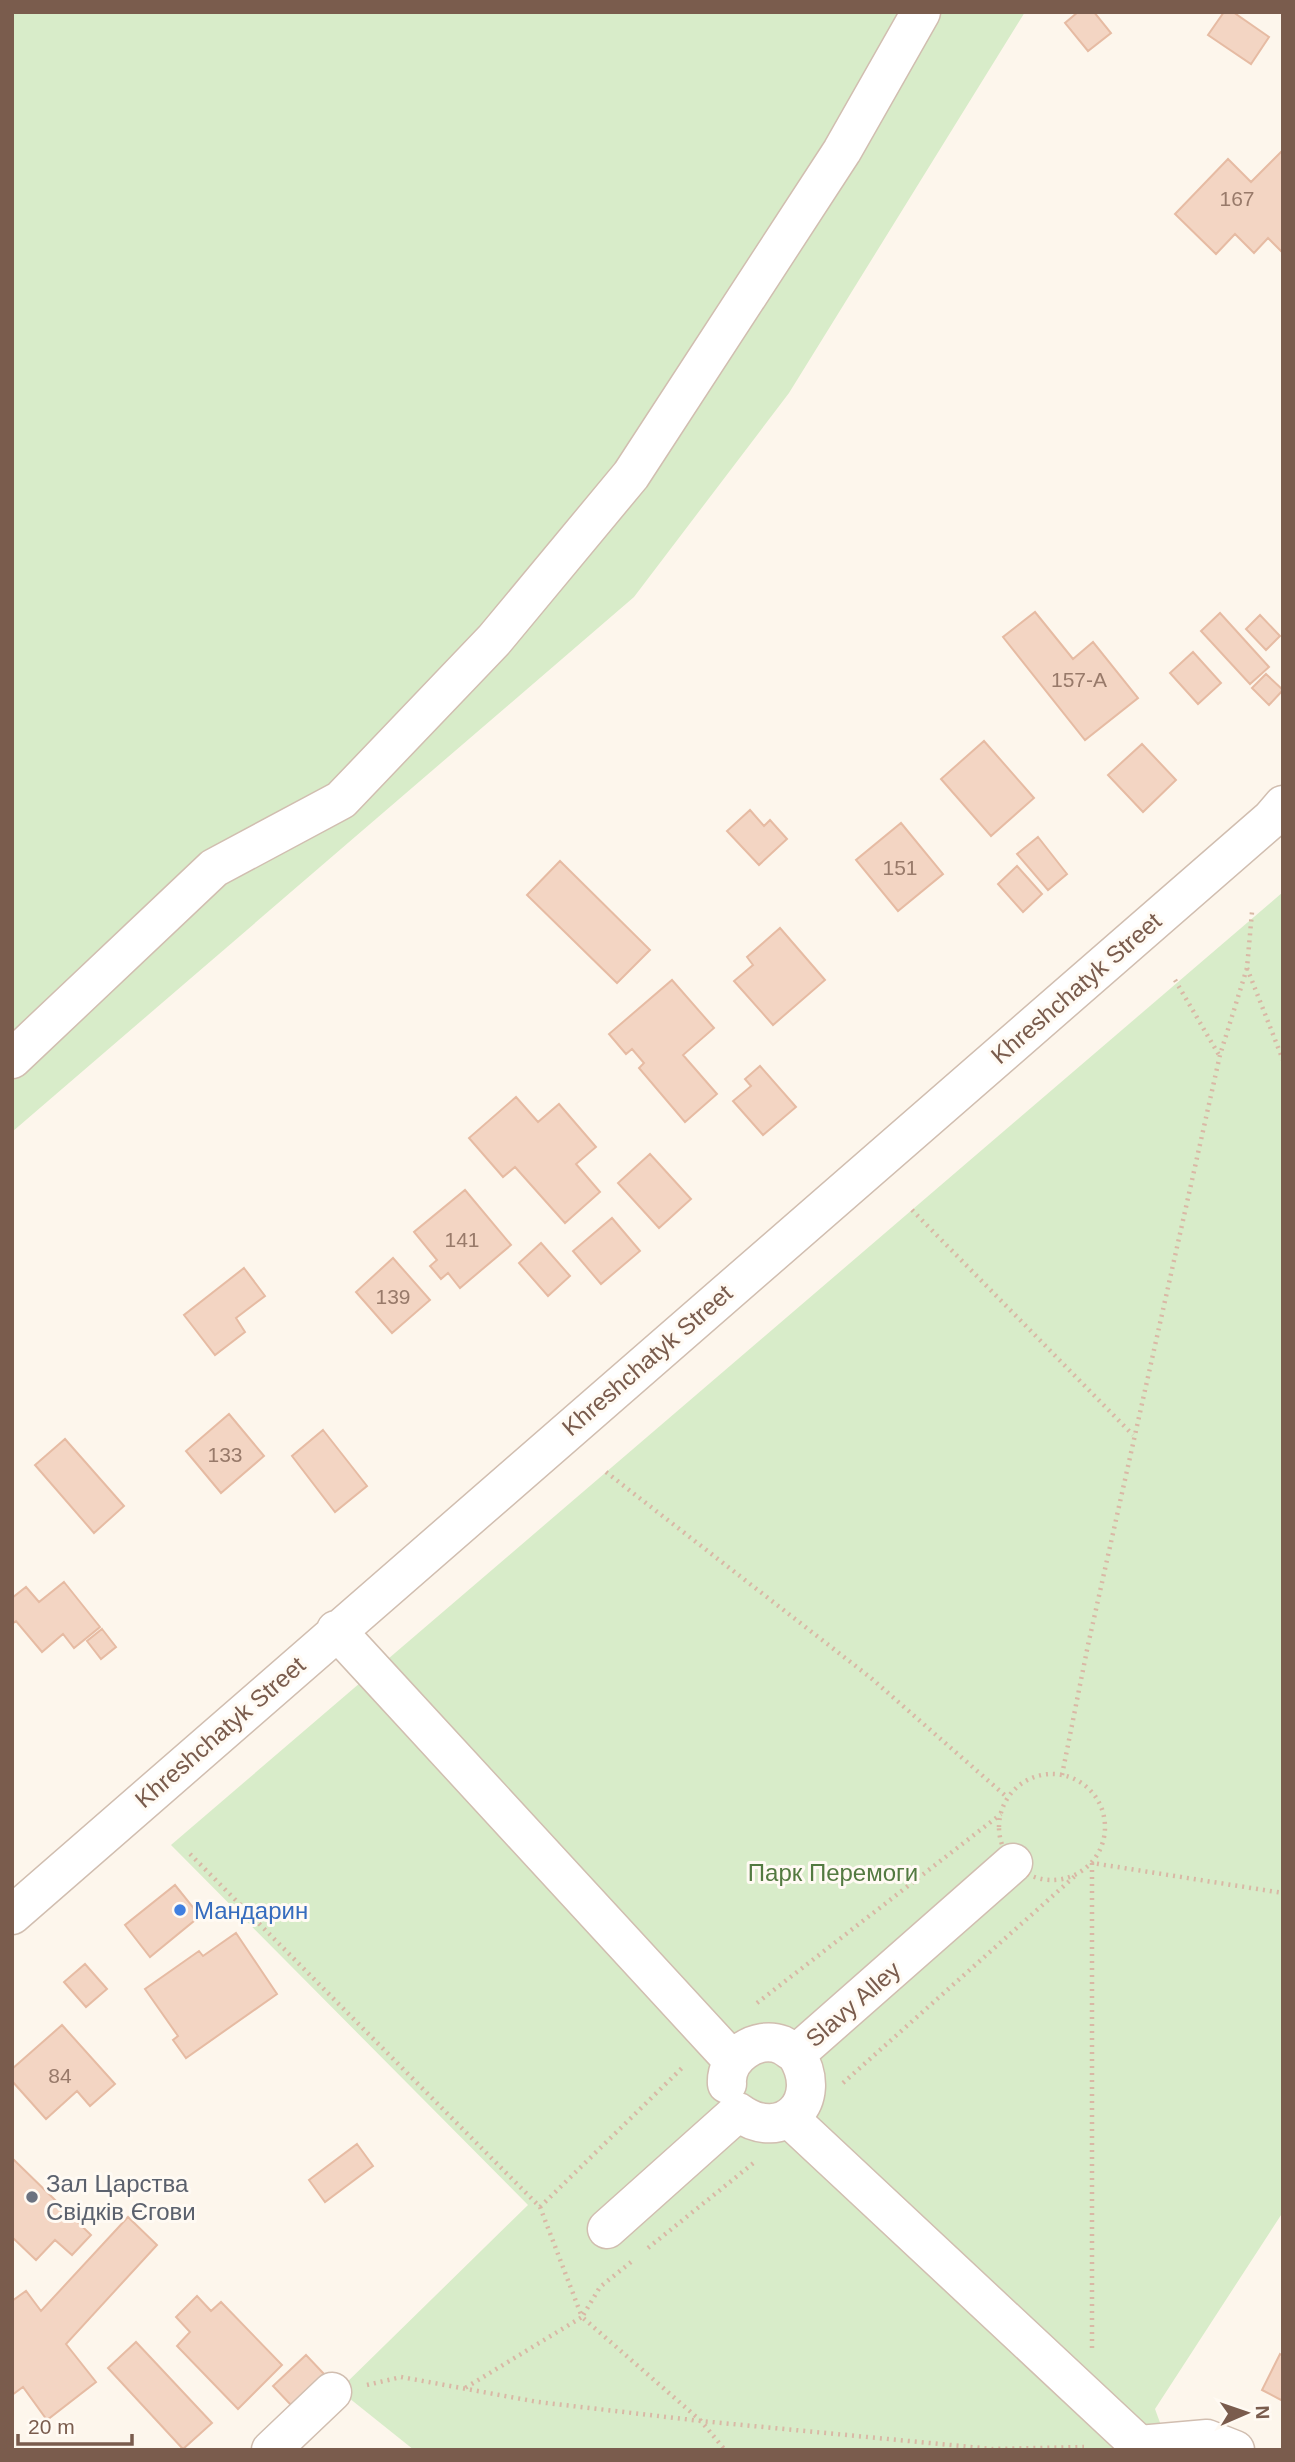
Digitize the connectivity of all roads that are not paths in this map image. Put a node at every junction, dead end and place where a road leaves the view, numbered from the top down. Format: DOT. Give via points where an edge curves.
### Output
graph roads {
  1 [pos="921,12"];
  2 [pos="1279,819"];
  3 [pos="12,1059"];
  4 [pos="336,1630"];
  5 [pos="1013,1863"];
  6 [pos="12,1915"];
  7 [pos="796,2054"];
  8 [pos="733,2061"];
  9 [pos="738,2112"];
  10 [pos="789,2118"];
  11 [pos="607,2229"];
  12 [pos="332,2392"];
  13 [pos="271,2450"];
  14 [pos="1235,2450"];
  1 -- 3 [label="street" via="842,150 631,475 494,640 341,800 214,868"];
  2 -- 4 [label="street, Khreshchatyk Street"];
  4 -- 6 [label="street, Khreshchatyk Street"];
  4 -- 8 [label="street"];
  5 -- 7 [label="street, Slavy Alley"];
  7 -- 8 [label="street" via="781,2044 762,2042 746,2048"];
  7 -- 10 [label="street, Slavy Alley" via="808,2082 806,2096"];
  8 -- 9 [label="street" via="726,2078 728,2096"];
  9 -- 10 [label="street" via="763,2124"];
  9 -- 11 [label="street"];
  10 -- 14 [label="street" via="1139,2445 1207,2439"];
  12 -- 13 [label="street"];
}
